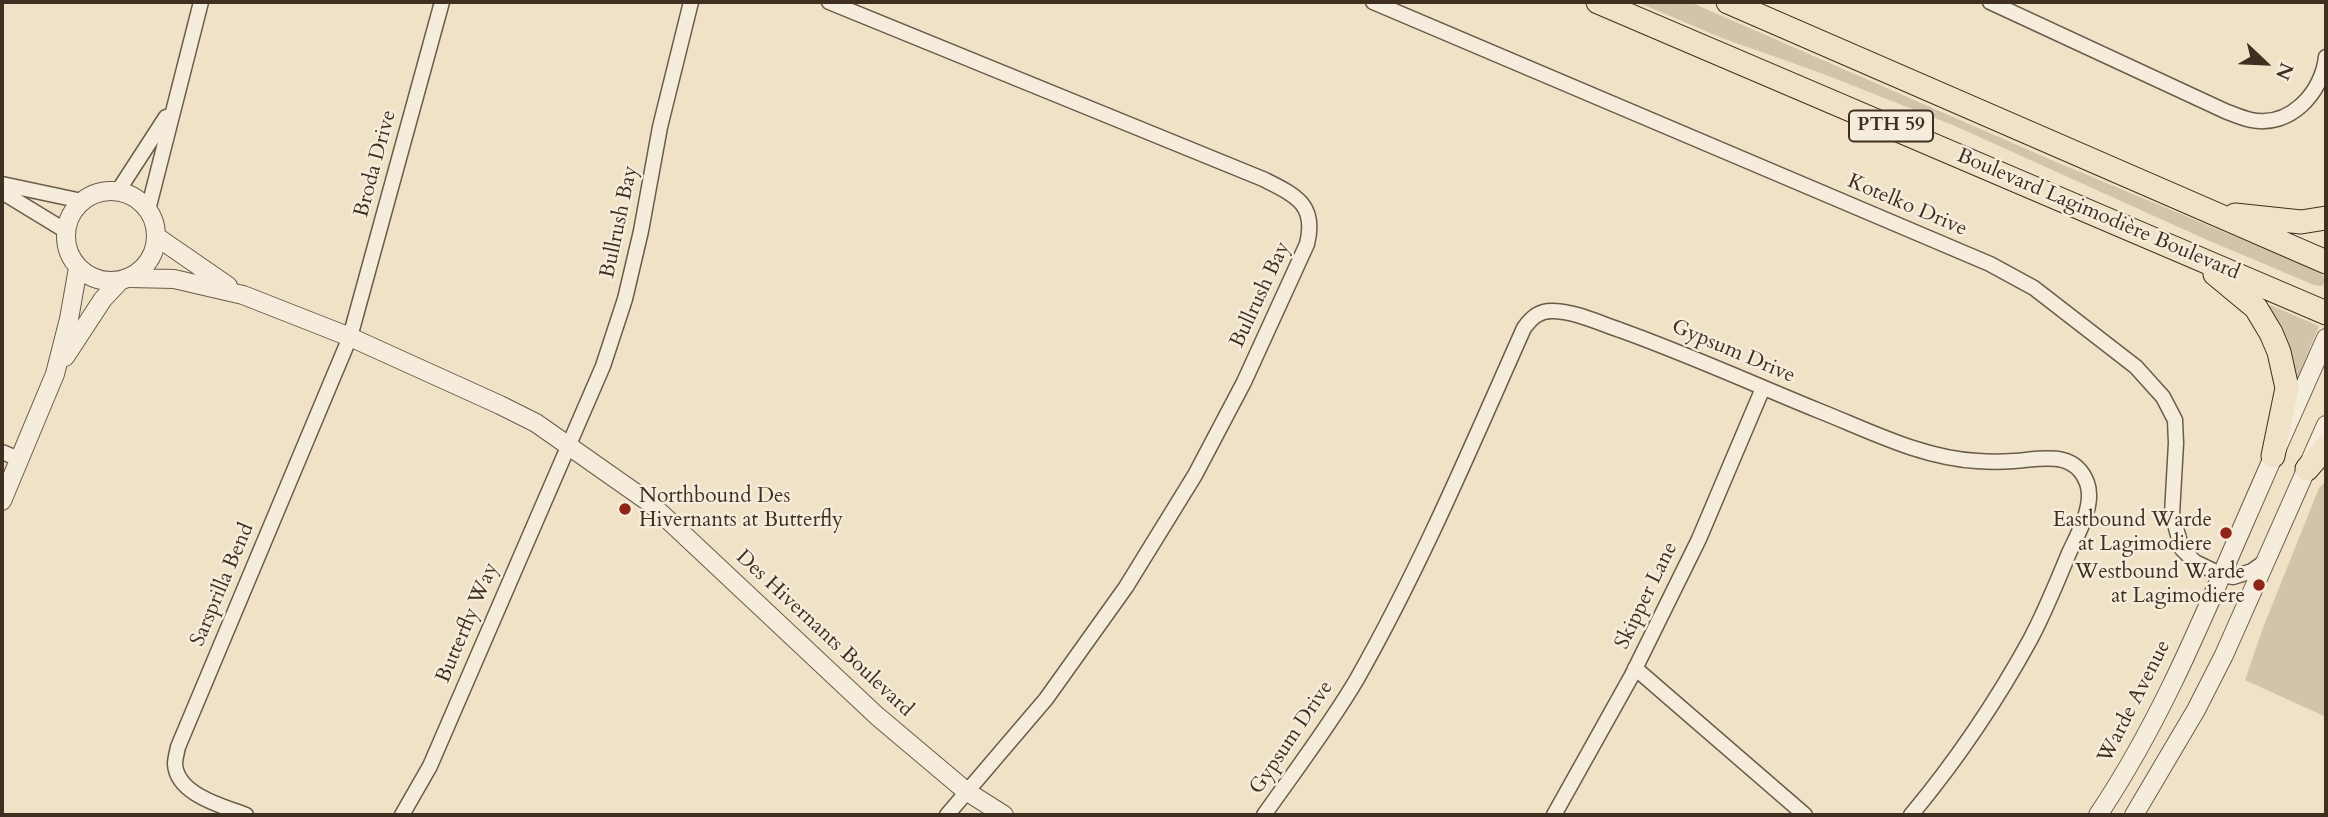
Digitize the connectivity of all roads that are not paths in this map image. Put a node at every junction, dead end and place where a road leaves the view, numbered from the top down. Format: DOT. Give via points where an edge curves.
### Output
graph roads {
  1 [pos="201,2"];
  2 [pos="442,2"];
  3 [pos="691,2"];
  4 [pos="829,2"];
  5 [pos="1373,2"];
  6 [pos="1598,2"];
  7 [pos="1728,2"];
  8 [pos="1990,2"];
  9 [pos="2326,57"];
  10 [pos="173,107"];
  11 [pos="2,184"];
  12 [pos="118,191"];
  13 [pos="2,192"];
  14 [pos="82,201"];
  15 [pos="148,210"];
  16 [pos="2214,213"];
  17 [pos="2326,218"];
  18 [pos="66,231"];
  19 [pos="157,237"];
  20 [pos="2184,251"];
  21 [pos="2326,262"];
  22 [pos="78,268"];
  23 [pos="125,279"];
  24 [pos="243,295"];
  25 [pos="2326,313"];
  26 [pos="350,338"];
  27 [pos="2326,338"];
  28 [pos="55,374"];
  29 [pos="1763,388"];
  30 [pos="2326,425"];
  31 [pos="568,445"];
  32 [pos="2326,447"];
  33 [pos="2,452"];
  34 [pos="2273,456"];
  35 [pos="19,459"];
  36 [pos="2307,469"];
  37 [pos="2,501"];
  38 [pos="2266,561"];
  39 [pos="2222,575"];
  40 [pos="1635,668"];
  41 [pos="966,791"];
  42 [pos="246,815"];
  43 [pos="402,815"];
  44 [pos="947,815"];
  45 [pos="1004,815"];
  46 [pos="1264,815"];
  47 [pos="1554,815"];
  48 [pos="1805,815"];
  49 [pos="1911,815"];
  50 [pos="2098,815"];
  51 [pos="2134,815"];
  1 -- 10 [label="street"];
  2 -- 26 [label="street, Broda Drive"];
  3 -- 31 [label="street, Bullrush Bay" via="625,299 603,366"];
  4 -- 41 [label="street, Bullrush Bay" via="1263,179 1300,200 1311,229 1244,382 1140,565 1046,699"];
  5 -- 39 [label="street, Kotelko Drive" via="1990,264 2034,288 2136,367 2163,397 2175,420 2172,514 2182,549 2195,562"];
  6 -- 20 [label="main road, Boulevard Lagimodière Boulevard / PTH 59"];
  7 -- 16 [label="main road, PTH 59"];
  8 -- 9 [label="street" via="2252,121 2273,120 2302,105 2316,90"];
  10 -- 12 [label="street"];
  10 -- 15 [label="street"];
  11 -- 14 [label="street"];
  12 -- 14 [label="street" via="95,193"];
  12 -- 15 [label="street" via="138,199"];
  13 -- 18 [label="street"];
  14 -- 18 [label="street"];
  15 -- 19 [label="street"];
  16 -- 17 [label="main road" via="2301,222"];
  16 -- 21 [label="main road, PTH 59"];
  18 -- 22 [label="street" via="68,251"];
  19 -- 23 [label="street" via="144,268"];
  19 -- 24 [label="street, Des Hivernants Boulevard"];
  20 -- 25 [label="main road, Boulevard Lagimodière Boulevard / PTH 59"];
  20 -- 34 [label="main road" via="2256,308 2271,332 2287,388"];
  22 -- 23 [label="street" via="98,280"];
  22 -- 28 [label="street"];
  23 -- 24 [label="street, Des Hivernants Boulevard" via="174,279"];
  23 -- 28 [label="street" via="103,299"];
  24 -- 26 [label="street, Des Hivernants Boulevard"];
  26 -- 31 [label="street, Des Hivernants Boulevard" via="500,405"];
  26 -- 42 [label="street, Sarsprilla Bend" via="178,747 175,764 189,790"];
  27 -- 34 [label="street, Warde Avenue"];
  28 -- 35 [label="street"];
  29 -- 40 [label="street, Skipper Lane" via="1699,538"];
  29 -- 46 [label="street, Gypsum Drive" via="1578,314 1553,310 1531,319 1405,590 1355,682"];
  29 -- 49 [label="street, Gypsum Drive" via="1906,446 1953,460 2062,459 2074,463 2089,486 2080,528 2031,638 1973,734"];
  30 -- 36 [label="street"];
  31 -- 41 [label="street, Des Hivernants Boulevard" via="650,503 877,716"];
  31 -- 43 [label="street, Butterfly Way" via="430,766"];
  32 -- 36 [label="main road"];
  33 -- 35 [label="street"];
  34 -- 39 [label="street, Warde Avenue"];
  35 -- 37 [label="street"];
  36 -- 38 [label="street"];
  38 -- 39 [label="street" via="2242,575"];
  38 -- 51 [label="street" via="2196,710"];
  39 -- 50 [label="street, Warde Avenue" via="2153,724"];
  40 -- 47 [label="street, Skipper Lane"];
  40 -- 48 [label="street"];
  41 -- 44 [label="street, Bullrush Bay"];
  41 -- 45 [label="street, Des Hivernants Boulevard"];
}
